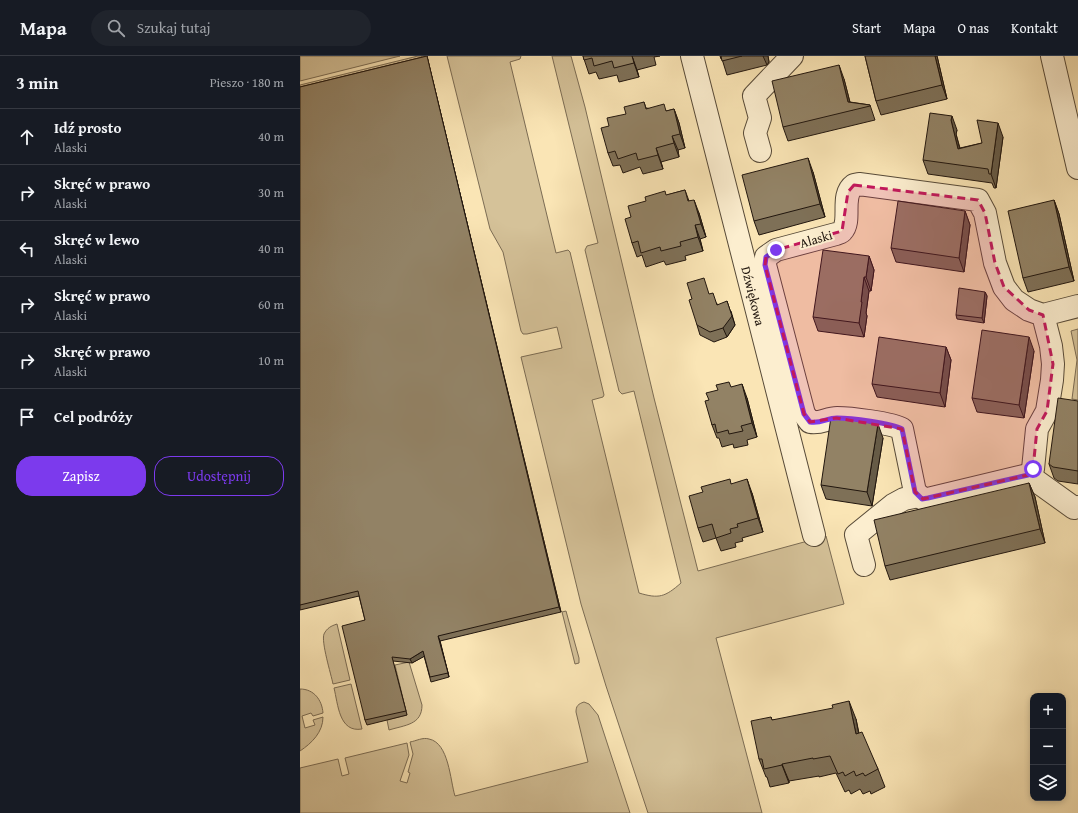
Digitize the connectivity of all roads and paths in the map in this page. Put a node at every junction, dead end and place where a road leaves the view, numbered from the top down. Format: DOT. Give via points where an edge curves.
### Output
graph roads {
  1 [pos="692,56"];
  2 [pos="792,56"];
  3 [pos="1052,56"];
  4 [pos="760,151"];
  5 [pos="1078,168"];
  6 [pos="1078,306"];
  7 [pos="1043,315"];
  8 [pos="1028,475"];
  9 [pos="919,496"];
  10 [pos="1078,507"];
  11 [pos="814,536"];
  12 [pos="864,565"];
  1 -- 11 [label="street, Dźwiękowa"];
  2 -- 4 [label="street" via="754,96 760,118 755,133"];
  3 -- 5 [label="street"];
  6 -- 7 [label="street"];
  7 -- 8 [label="street" via="1052,358 1052,380 1047,411 1037,429 1033,469"];
  7 -- 9 [label="street, Alaski" via="1014,300 1004,287 995,264 985,213 978,200 854,185 848,192 845,225 842,231 776,250 766,257 765,265 804,414 810,422 817,423 836,418 892,425 902,429 915,492"];
  8 -- 9 [label="street" via="928,498 922,499"];
  8 -- 10 [label="street" via="1074,508"];
  9 -- 12 [label="street" via="904,499 893,505 856,535"];
}
